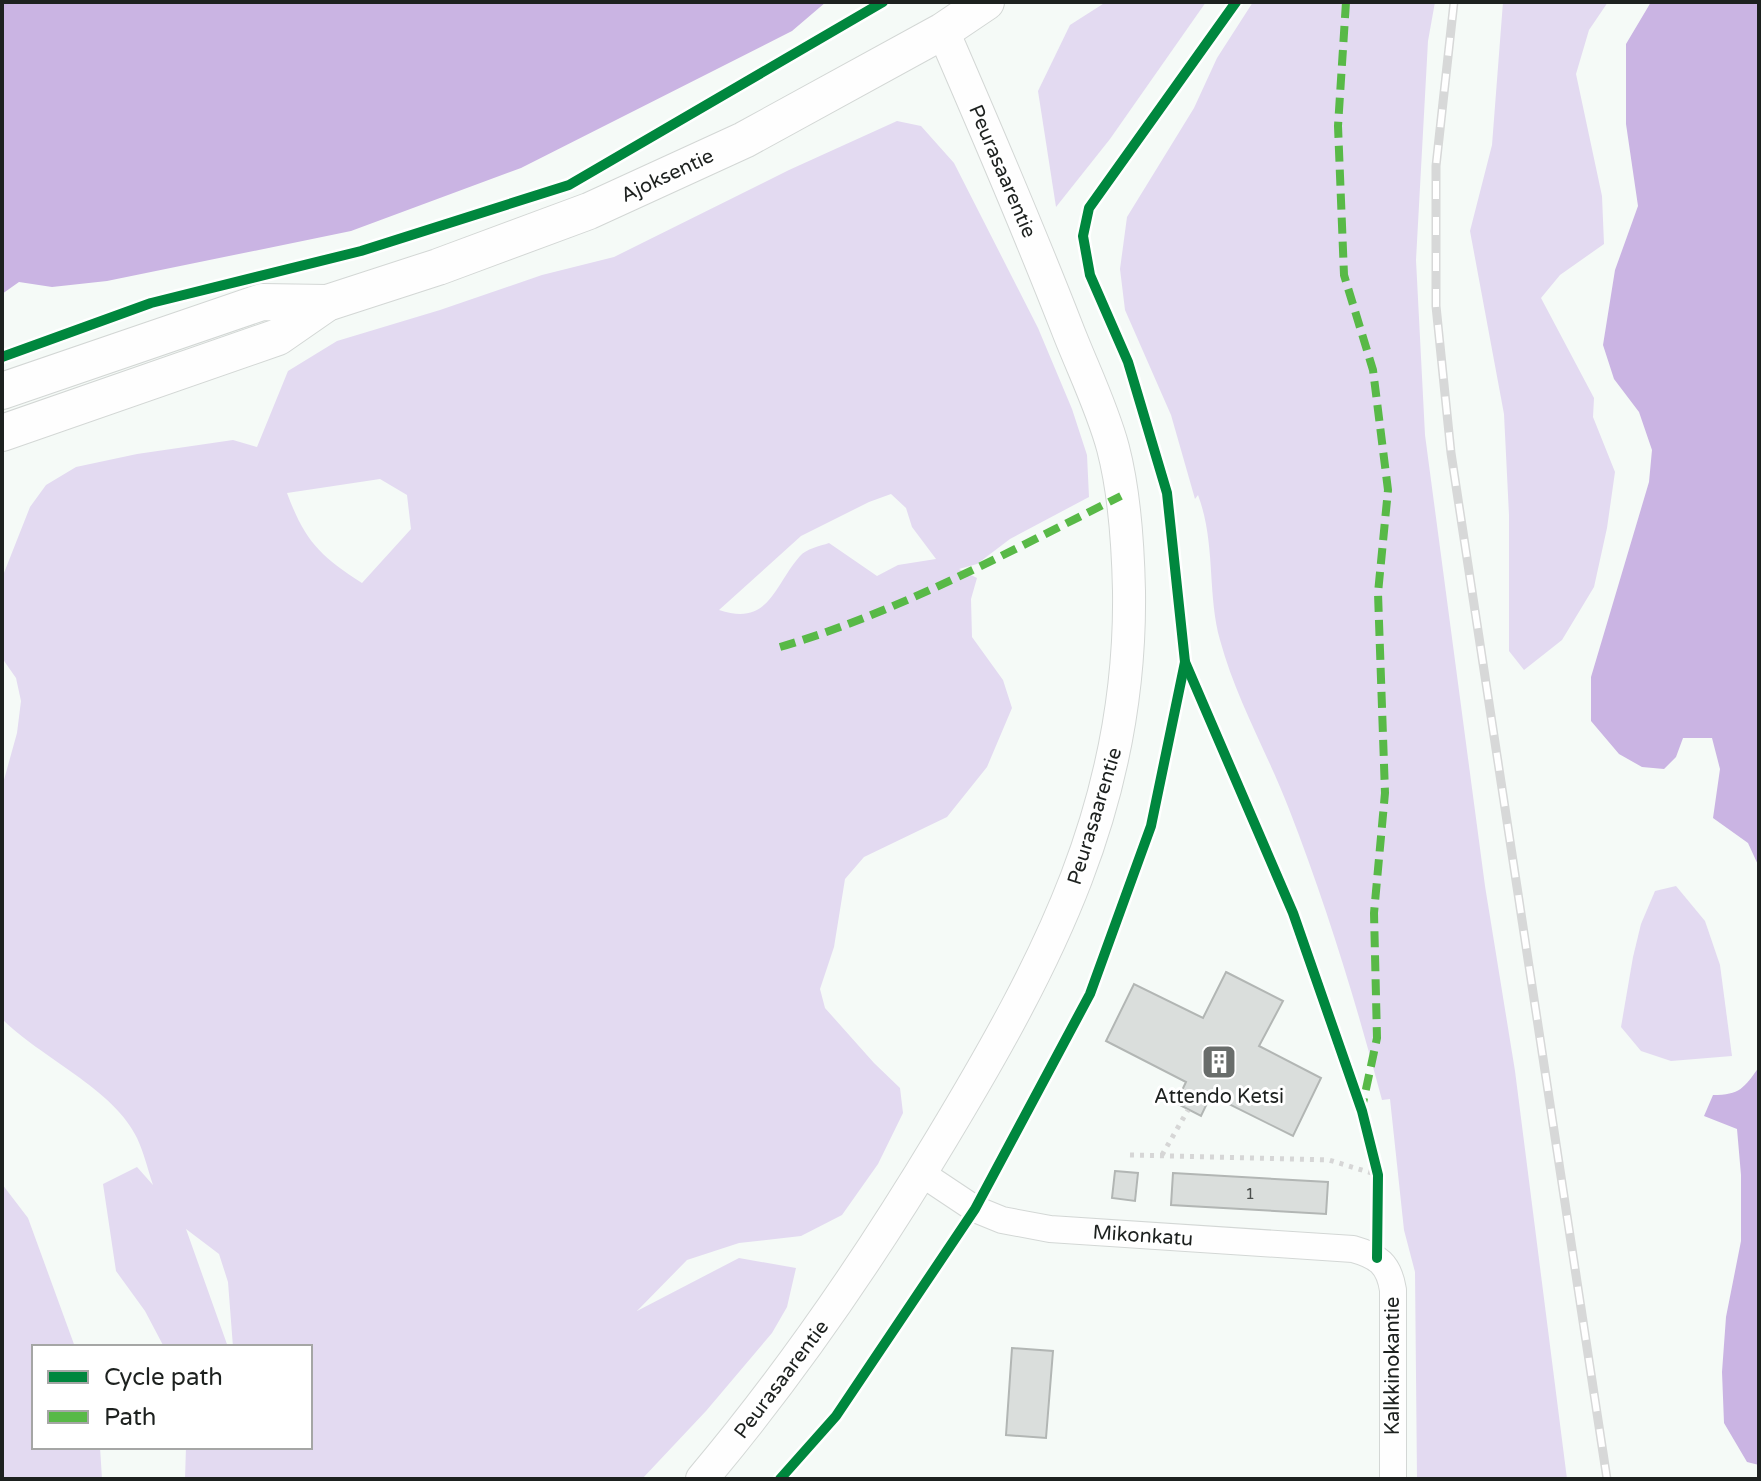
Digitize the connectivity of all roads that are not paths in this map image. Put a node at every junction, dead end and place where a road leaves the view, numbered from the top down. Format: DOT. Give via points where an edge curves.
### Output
graph roads {
  1 [pos="986,2"];
  2 [pos="943,31"];
  3 [pos="327,303"];
  4 [pos="2,391"];
  5 [pos="2,433"];
  6 [pos="921,1173"];
  7 [pos="1377,1258"];
  8 [pos="702,1479"];
  9 [pos="1393,1479"];
  1 -- 2 [label="main road, Ajoksentie"];
  2 -- 3 [label="main road, Ajoksentie" via="744,140 589,211"];
  2 -- 6 [label="street, Peurasaarentie" via="1012,188 1113,446 1128,560 1129,627 1113,765 1059,923 1000,1042"];
  3 -- 4 [label="main road, Ajoksentie" via="262,302"];
  3 -- 5 [label="main road, Ajoksentie" via="278,337"];
  6 -- 7 [label="street, Mikonkatu" via="975,1209 1025,1225 1353,1249"];
  6 -- 8 [label="street, Peurasaarentie" via="842,1297"];
  7 -- 9 [label="street, Kalkkinokantie" via="1388,1268 1393,1290"];
}
